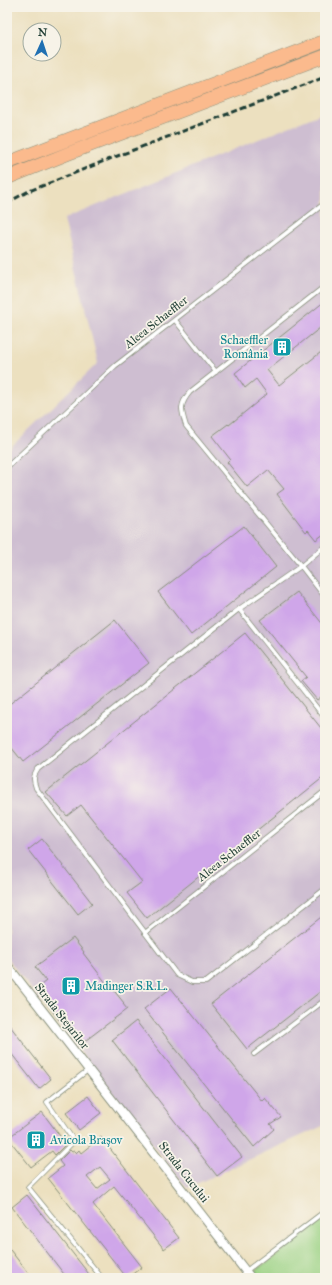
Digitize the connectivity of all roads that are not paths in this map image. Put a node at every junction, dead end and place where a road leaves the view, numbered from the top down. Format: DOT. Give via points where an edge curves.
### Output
graph roads {
  1 [pos="325,41"];
  2 [pos="325,56"];
  3 [pos="7,163"];
  4 [pos="7,178"];
  5 [pos="325,203"];
  6 [pos="325,286"];
  7 [pos="175,320"];
  8 [pos="216,372"];
  9 [pos="7,466"];
  10 [pos="325,546"];
  11 [pos="301,566"];
  12 [pos="325,597"];
  13 [pos="239,609"];
  14 [pos="325,718"];
  15 [pos="325,791"];
  16 [pos="325,889"];
  17 [pos="145,934"];
  18 [pos="7,965"];
  19 [pos="325,1000"];
  20 [pos="254,1054"];
  21 [pos="89,1070"];
  22 [pos="98,1082"];
  23 [pos="325,1211"];
  24 [pos="248,1275"];
  25 [pos="102,1278"];
  1 -- 3 [label="highway"];
  2 -- 4 [label="highway"];
  5 -- 7 [label="lane, Aleea Schaeffler"];
  6 -- 8 [label="lane"];
  7 -- 8 [label="lane"];
  7 -- 9 [label="lane, Aleea Schaeffler" via="115,366"];
  8 -- 11 [label="lane" via="183,400 181,412 186,426"];
  10 -- 11 [label="lane"];
  11 -- 12 [label="lane"];
  11 -- 13 [label="lane"];
  13 -- 14 [label="lane"];
  13 -- 17 [label="lane" via="38,769 34,776 36,788"];
  15 -- 17 [label="lane, Aleea Schaeffler"];
  16 -- 17 [label="lane" via="206,982 192,982 177,975"];
  18 -- 21 [label="street, Strada Stejarilor"];
  19 -- 20 [label="lane"];
  21 -- 22 [label="street, Strada Stejarilor"];
  21 -- 25 [label="lane" via="47,1102 74,1141 28,1187"];
  22 -- 24 [label="street, Strada Cucului"];
  23 -- 24 [label="lane"];
}
